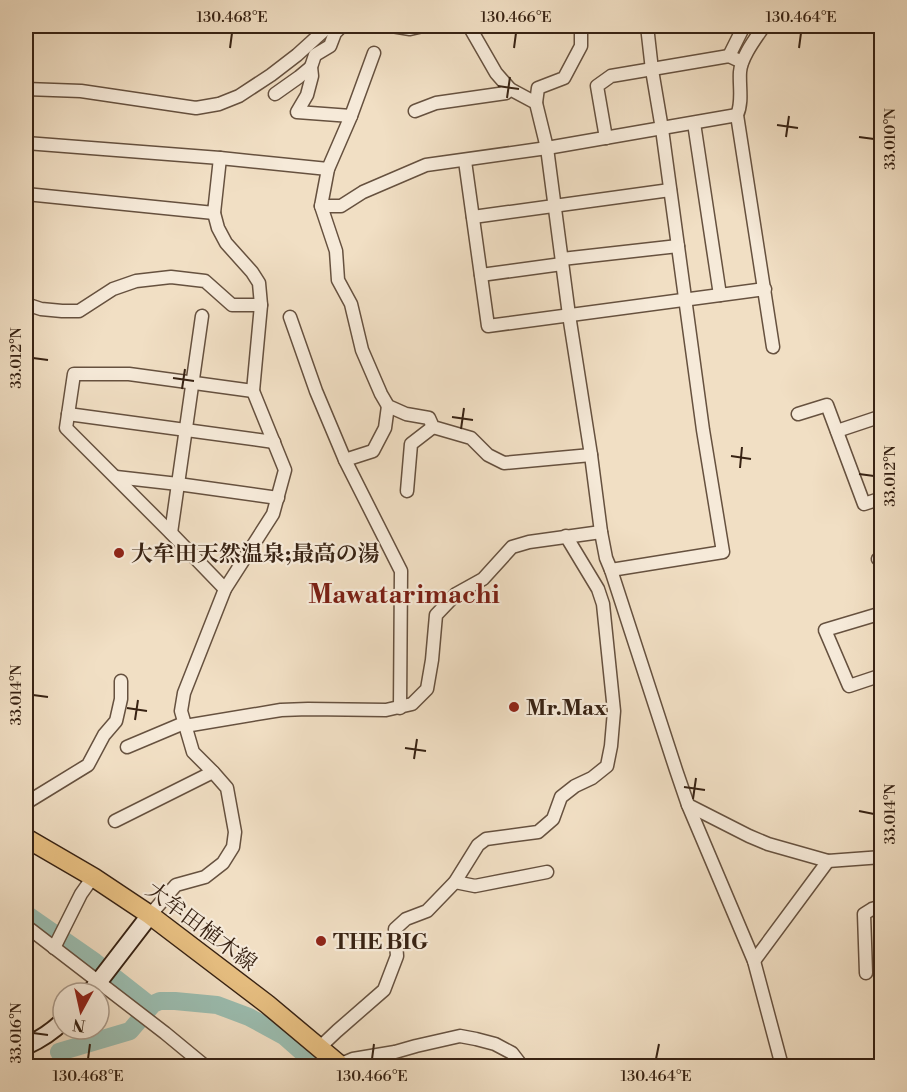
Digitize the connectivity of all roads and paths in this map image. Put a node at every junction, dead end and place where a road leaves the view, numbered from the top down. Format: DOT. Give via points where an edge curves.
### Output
graph roads {
  1 [pos="329,26"];
  2 [pos="346,26"];
  3 [pos="392,26"];
  4 [pos="423,26"];
  5 [pos="469,26"];
  6 [pos="581,26"];
  7 [pos="647,26"];
  8 [pos="744,26"];
  9 [pos="764,26"];
  10 [pos="374,53"];
  11 [pos="729,56"];
  12 [pos="742,62"];
  13 [pos="311,67"];
  14 [pos="651,70"];
  15 [pos="26,89"];
  16 [pos="510,89"];
  17 [pos="274,94"];
  18 [pos="537,103"];
  19 [pos="415,111"];
  20 [pos="737,115"];
  21 [pos="351,116"];
  22 [pos="694,123"];
  23 [pos="662,129"];
  24 [pos="606,138"];
  25 [pos="26,143"];
  26 [pos="547,148"];
  27 [pos="220,158"];
  28 [pos="26,159"];
  29 [pos="465,160"];
  30 [pos="328,169"];
  31 [pos="670,190"];
  32 [pos="26,194"];
  33 [pos="321,206"];
  34 [pos="555,206"];
  35 [pos="214,213"];
  36 [pos="473,217"];
  37 [pos="678,246"];
  38 [pos="562,262"];
  39 [pos="481,275"];
  40 [pos="765,288"];
  41 [pos="720,295"];
  42 [pos="685,300"];
  43 [pos="26,304"];
  44 [pos="261,305"];
  45 [pos="569,315"];
  46 [pos="202,316"];
  47 [pos="290,317"];
  48 [pos="773,347"];
  49 [pos="192,383"];
  50 [pos="254,391"];
  51 [pos="388,406"];
  52 [pos="69,414"];
  53 [pos="798,414"];
  54 [pos="882,416"];
  55 [pos="433,427"];
  56 [pos="837,430"];
  57 [pos="185,431"];
  58 [pos="274,442"];
  59 [pos="591,455"];
  60 [pos="345,460"];
  61 [pos="116,477"];
  62 [pos="178,484"];
  63 [pos="407,490"];
  64 [pos="278,498"];
  65 [pos="882,498"];
  66 [pos="601,532"];
  67 [pos="171,533"];
  68 [pos="566,536"];
  69 [pos="611,570"];
  70 [pos="225,589"];
  71 [pos="882,613"];
  72 [pos="882,675"];
  73 [pos="121,681"];
  74 [pos="400,708"];
  75 [pos="185,725"];
  76 [pos="127,747"];
  77 [pos="213,772"];
  78 [pos="26,803"];
  79 [pos="688,805"];
  80 [pos="115,821"];
  81 [pos="26,838"];
  82 [pos="882,857"];
  83 [pos="828,861"];
  84 [pos="547,872"];
  85 [pos="93,876"];
  86 [pos="455,882"];
  87 [pos="882,906"];
  88 [pos="150,915"];
  89 [pos="26,926"];
  90 [pos="57,941"];
  91 [pos="754,961"];
  92 [pos="866,973"];
  93 [pos="94,981"];
  94 [pos="99,981"];
  95 [pos="111,994"];
  96 [pos="51,1032"];
  97 [pos="26,1046"];
  98 [pos="319,1048"];
  99 [pos="205,1066"];
  100 [pos="340,1066"];
  101 [pos="522,1066"];
  102 [pos="781,1066"];
  1 -- 15 [label="street" via="272,75 219,104 196,108 81,91"];
  2 -- 13 [label="street" via="336,33 330,46 315,55"];
  3 -- 4 [label="street"];
  5 -- 16 [label="street" via="496,73"];
  6 -- 18 [label="street" via="581,46 564,78 538,88"];
  7 -- 14 [label="street"];
  8 -- 11 [label="street"];
  9 -- 12 [label="street"];
  10 -- 21 [label="street"];
  11 -- 12 [label="street"];
  11 -- 14 [label="street"];
  12 -- 20 [label="street"];
  13 -- 17 [label="street"];
  13 -- 21 [label="street" via="307,95 297,112"];
  14 -- 23 [label="street"];
  14 -- 24 [label="street" via="611,76 597,86"];
  16 -- 18 [label="street"];
  16 -- 19 [label="street" via="506,93 436,103"];
  18 -- 26 [label="street"];
  20 -- 22 [label="street"];
  20 -- 40 [label="street"];
  21 -- 30 [label="street"];
  22 -- 23 [label="street"];
  22 -- 41 [label="street"];
  23 -- 24 [label="street"];
  23 -- 31 [label="street"];
  24 -- 26 [label="street"];
  25 -- 27 [label="street"];
  25 -- 28 [label="street"];
  26 -- 29 [label="street"];
  26 -- 34 [label="street"];
  27 -- 30 [label="street"];
  27 -- 35 [label="street"];
  29 -- 33 [label="street" via="426,165 363,192 342,206"];
  29 -- 36 [label="street"];
  30 -- 33 [label="street"];
  31 -- 34 [label="street"];
  31 -- 37 [label="street"];
  32 -- 35 [label="street"];
  33 -- 51 [label="street" via="336,251 338,280 351,303 362,350"];
  34 -- 36 [label="street"];
  34 -- 38 [label="street"];
  35 -- 44 [label="street" via="226,243 260,284"];
  36 -- 39 [label="street"];
  37 -- 38 [label="street"];
  37 -- 42 [label="street"];
  38 -- 39 [label="street"];
  38 -- 45 [label="street"];
  39 -- 45 [label="street" via="488,326"];
  40 -- 41 [label="street"];
  40 -- 48 [label="street"];
  41 -- 42 [label="street"];
  42 -- 45 [label="street"];
  42 -- 69 [label="street" via="723,552"];
  43 -- 44 [label="street" via="41,309 80,311 113,288 171,277 206,281 232,305"];
  44 -- 50 [label="street"];
  45 -- 59 [label="street"];
  46 -- 49 [label="street"];
  47 -- 60 [label="street"];
  49 -- 50 [label="street"];
  49 -- 52 [label="street" via="129,374 74,374"];
  49 -- 57 [label="street"];
  50 -- 58 [label="street"];
  51 -- 55 [label="street" via="429,418"];
  51 -- 60 [label="street" via="385,428 373,451"];
  52 -- 57 [label="street"];
  52 -- 61 [label="street" via="66,428"];
  53 -- 56 [label="street" via="827,405"];
  54 -- 56 [label="street"];
  55 -- 59 [label="street" via="471,438 488,455 504,463"];
  55 -- 63 [label="street" via="411,444"];
  56 -- 65 [label="street" via="864,504"];
  57 -- 58 [label="street"];
  57 -- 62 [label="street"];
  58 -- 64 [label="street" via="285,470"];
  59 -- 66 [label="street"];
  60 -- 74 [label="street" via="401,571"];
  61 -- 62 [label="street"];
  61 -- 67 [label="street"];
  62 -- 64 [label="street"];
  62 -- 67 [label="street"];
  64 -- 70 [label="street" via="273,513"];
  66 -- 68 [label="street"];
  66 -- 69 [label="street"];
  67 -- 70 [label="street"];
  68 -- 74 [label="street" via="512,547 483,579 456,594 436,615 427,689 411,704"];
  68 -- 86 [label="street" via="603,604 614,698 607,765 561,797 553,819 538,832 486,839 478,845"];
  69 -- 79 [label="street"];
  70 -- 75 [label="street" via="184,693"];
  71 -- 72 [label="street" via="825,630 849,686"];
  73 -- 78 [label="street" via="116,720 88,765"];
  74 -- 75 [label="street" via="281,710"];
  75 -- 76 [label="street"];
  75 -- 77 [label="street" via="193,752"];
  77 -- 80 [label="street"];
  77 -- 88 [label="street" via="227,788 236,832 233,847 223,863 205,877 176,885"];
  79 -- 83 [label="street" via="768,844"];
  79 -- 91 [label="street"];
  81 -- 85 [label="main road, 大牟田植木線"];
  82 -- 83 [label="street"];
  83 -- 91 [label="street"];
  84 -- 86 [label="street" via="476,886"];
  85 -- 88 [label="main road, 大牟田植木線"];
  85 -- 90 [label="street"];
  86 -- 98 [label="street" via="427,911 406,919 395,929 397,956 384,990"];
  87 -- 92 [label="street" via="864,914"];
  88 -- 94 [label="street"];
  88 -- 98 [label="main road, 大牟田植木線"];
  89 -- 90 [label="street"];
  90 -- 93 [label="street"];
  91 -- 102 [label="street"];
  95 -- 99 [label="street"];
  96 -- 97 [label="street"];
  98 -- 100 [label="main road, 大牟田植木線"];
  100 -- 101 [label="street" via="353,1059 460,1036 504,1049"];
}
